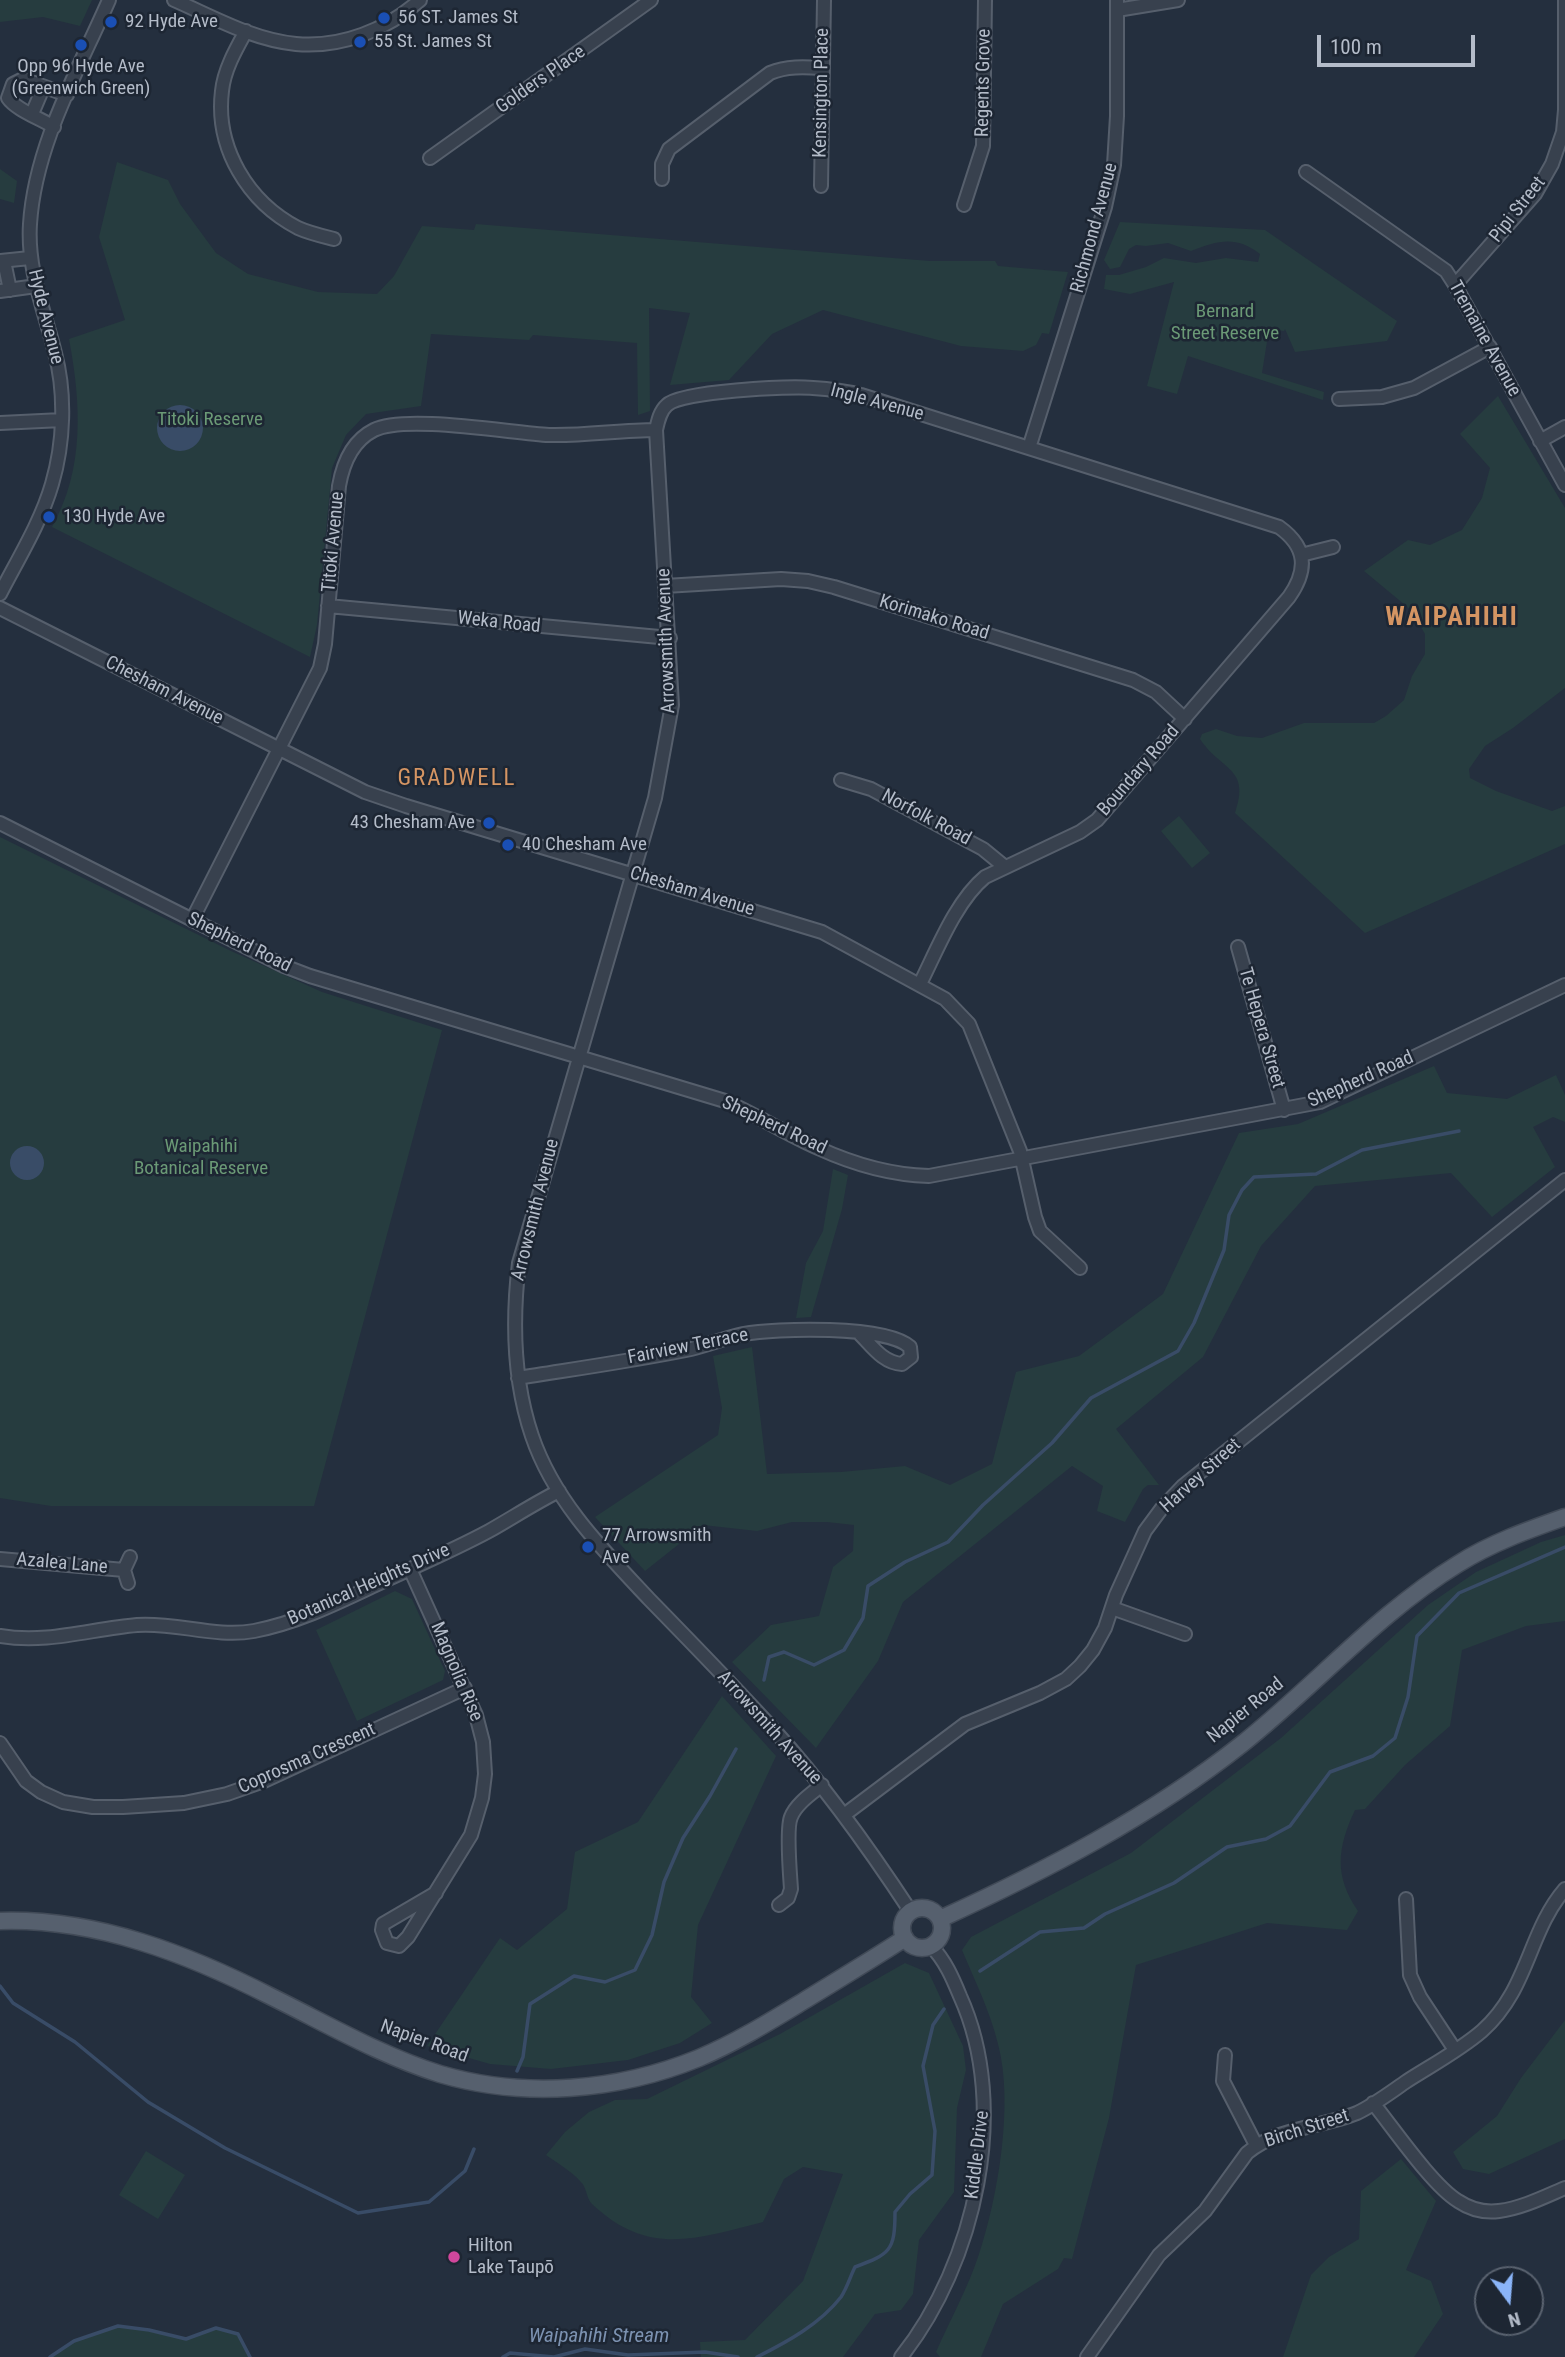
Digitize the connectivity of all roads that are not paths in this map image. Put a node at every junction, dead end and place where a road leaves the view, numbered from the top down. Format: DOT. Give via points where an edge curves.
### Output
graph roads {
  1 [pos="109,0"];
  2 [pos="174,0"];
  3 [pos="420,0"];
  4 [pos="650,0"];
  5 [pos="824,0"];
  6 [pos="985,0"];
  7 [pos="1178,0"];
  8 [pos="1564,0"];
  9 [pos="1117,5"];
  10 [pos="246,32"];
  11 [pos="823,68"];
  12 [pos="43,88"];
  13 [pos="67,95"];
  14 [pos="32,114"];
  15 [pos="54,127"];
  16 [pos="430,158"];
  17 [pos="1306,172"];
  18 [pos="662,179"];
  19 [pos="821,186"];
  20 [pos="964,205"];
  21 [pos="334,239"];
  22 [pos="30,258"];
  23 [pos="2,261"];
  24 [pos="1455,285"];
  25 [pos="36,286"];
  26 [pos="5,291"];
  27 [pos="1490,347"];
  28 [pos="1339,399"];
  29 [pos="62,420"];
  30 [pos="0,423"];
  31 [pos="1565,427"];
  32 [pos="656,430"];
  33 [pos="1540,441"];
  34 [pos="1029,448"];
  35 [pos="1565,485"];
  36 [pos="1334,547"];
  37 [pos="1301,555"];
  38 [pos="665,586"];
  39 [pos="0,594"];
  40 [pos="328,606"];
  41 [pos="0,608"];
  42 [pos="670,638"];
  43 [pos="1185,719"];
  44 [pos="279,748"];
  45 [pos="841,780"];
  46 [pos="0,822"];
  47 [pos="1005,867"];
  48 [pos="633,875"];
  49 [pos="192,920"];
  50 [pos="1238,947"];
  51 [pos="920,985"];
  52 [pos="1565,985"];
  53 [pos="577,1057"];
  54 [pos="1284,1110"];
  55 [pos="1024,1159"];
  56 [pos="1565,1180"];
  57 [pos="1080,1268"];
  58 [pos="859,1333"];
  59 [pos="518,1378"];
  60 [pos="559,1491"];
  61 [pos="1565,1517"];
  62 [pos="130,1557"];
  63 [pos="0,1559"];
  64 [pos="410,1569"];
  65 [pos="124,1570"];
  66 [pos="128,1583"];
  67 [pos="1112,1608"];
  68 [pos="1185,1634"];
  69 [pos="0,1636"];
  70 [pos="465,1688"];
  71 [pos="0,1743"];
  72 [pos="822,1785"];
  73 [pos="844,1815"];
  74 [pos="1565,1889"];
  75 [pos="436,1893"];
  76 [pos="1406,1899"];
  77 [pos="779,1905"];
  78 [pos="911,1912"];
  79 [pos="940,1919"];
  80 [pos="0,1921"];
  81 [pos="905,1938"];
  82 [pos="932,1946"];
  83 [pos="1455,2050"];
  84 [pos="1225,2055"];
  85 [pos="1373,2103"];
  86 [pos="1256,2145"];
  87 [pos="1565,2188"];
  88 [pos="901,2357"];
  89 [pos="1087,2357"];
  1 -- 13 [label="street, Hyde Avenue"];
  2 -- 10 [label="street"];
  3 -- 10 [label="street" via="387,24 334,42 296,44"];
  4 -- 16 [label="street, Golders Place"];
  5 -- 11 [label="street, Kensington Place"];
  6 -- 20 [label="street, Regents Grove" via="983,146"];
  7 -- 9 [label="street"];
  8 -- 24 [label="street, Pipi Street" via="1565,110 1552,164 1535,194"];
  9 -- 34 [label="street, Richmond Avenue" via="1114,165"];
  10 -- 21 [label="street" via="222,90 227,144 239,174 274,213 300,229"];
  11 -- 18 [label="street" via="770,73 669,149"];
  11 -- 19 [label="street, Kensington Place"];
  12 -- 13 [label="street"];
  12 -- 14 [label="street"];
  12 -- 14 [label="street" via="23,79 13,83 8,98 13,106"];
  13 -- 15 [label="street, Hyde Avenue"];
  14 -- 15 [label="street"];
  15 -- 22 [label="street, Hyde Avenue" via="32,195"];
  17 -- 24 [label="street, Tremaine Avenue" via="1438,264"];
  22 -- 23 [label="street"];
  22 -- 25 [label="street, Hyde Avenue"];
  23 -- 26 [label="street"];
  24 -- 27 [label="street, Tremaine Avenue"];
  25 -- 26 [label="street"];
  25 -- 29 [label="street, Hyde Avenue" via="56,355"];
  27 -- 28 [label="street" via="1415,388 1382,397"];
  27 -- 33 [label="street, Tremaine Avenue"];
  29 -- 30 [label="street"];
  29 -- 39 [label="street, Hyde Avenue" via="52,485"];
  31 -- 33 [label="street"];
  32 -- 34 [label="street, Ingle Avenue" via="667,404 679,398 808,387 861,395"];
  32 -- 38 [label="street, Arrowsmith Avenue"];
  32 -- 40 [label="street, Titoki Avenue" via="551,435 411,423 376,429 362,438 343,467"];
  33 -- 35 [label="street, Tremaine Avenue"];
  34 -- 37 [label="street" via="1279,527 1293,539"];
  36 -- 37 [label="street"];
  37 -- 43 [label="street, Boundary Road" via="1299,583"];
  38 -- 42 [label="street, Arrowsmith Avenue"];
  38 -- 43 [label="street, Korimako Road" via="781,579 834,587 1133,680 1156,692"];
  40 -- 42 [label="street, Weka Road"];
  40 -- 44 [label="street, Titoki Avenue" via="320,667"];
  41 -- 44 [label="street, Chesham Avenue"];
  42 -- 48 [label="street, Arrowsmith Avenue" via="669,732"];
  43 -- 47 [label="street, Boundary Road" via="1090,826"];
  44 -- 48 [label="street, Chesham Avenue" via="365,792"];
  44 -- 49 [label="street, Titoki Avenue"];
  45 -- 47 [label="street, Norfolk Road" via="871,789 983,849"];
  46 -- 49 [label="street, Shepherd Road"];
  47 -- 51 [label="street, Boundary Road" via="985,877 965,898"];
  48 -- 51 [label="street, Chesham Avenue" via="822,932"];
  48 -- 53 [label="street, Arrowsmith Avenue"];
  49 -- 53 [label="street, Shepherd Road" via="321,980"];
  50 -- 54 [label="street, Te Hepera Street"];
  51 -- 55 [label="street, Chesham Avenue" via="945,999 969,1024"];
  52 -- 54 [label="street, Shepherd Road" via="1336,1096"];
  53 -- 55 [label="street, Shepherd Road" via="725,1101 817,1148 888,1172 929,1177"];
  53 -- 59 [label="street, Arrowsmith Avenue" via="519,1263"];
  54 -- 55 [label="street, Shepherd Road"];
  55 -- 57 [label="street, Chesham Avenue" via="1040,1231"];
  56 -- 67 [label="street, Harvey Street" via="1184,1486 1145,1531"];
  58 -- 59 [label="street, Fairview Terrace" via="745,1334 689,1349"];
  59 -- 60 [label="street, Arrowsmith Avenue" via="533,1438"];
  60 -- 64 [label="street, Botanical Heights Drive"];
  60 -- 72 [label="street, Arrowsmith Avenue" via="598,1543"];
  61 -- 79 [label="main road, Napier Road" via="1492,1546 1425,1586 1241,1744 1165,1799 1000,1891"];
  62 -- 65 [label="street, Azalea Lane"];
  63 -- 65 [label="street, Azalea Lane"];
  64 -- 69 [label="street, Botanical Heights Drive" via="307,1617 252,1631 219,1633 141,1625 55,1638"];
  64 -- 70 [label="street, Magnolia Rise"];
  65 -- 66 [label="street, Azalea Lane"];
  67 -- 68 [label="street"];
  67 -- 73 [label="street, Harvey Street" via="1093,1650 1066,1679 965,1724"];
  70 -- 71 [label="street, Coprosma Crescent" via="264,1782 184,1803 93,1807 63,1802 26,1781"];
  70 -- 75 [label="street, Magnolia Rise" via="483,1742 482,1798 471,1835"];
  72 -- 73 [label="street, Arrowsmith Avenue"];
  72 -- 77 [label="street" via="791,1814 791,1889"];
  73 -- 78 [label="street, Arrowsmith Avenue"];
  74 -- 83 [label="street, Birch Street" via="1547,1915 1507,2003"];
  75 -- 75 [label="street, Magnolia Rise" via="408,1937 399,1946 387,1943 383,1924"];
  76 -- 83 [label="street" via="1410,1975"];
  78 -- 79 [label="main road" via="924,1909"];
  78 -- 81 [label="main road" via="904,1921"];
  79 -- 82 [label="main road" via="941,1934"];
  80 -- 81 [label="main road, Napier Road" via="86,1929 180,1954 425,2069 522,2088 615,2083 700,2057 760,2027"];
  81 -- 82 [label="main road" via="917,1947"];
  82 -- 88 [label="street, Kiddle Drive" via="970,2018 985,2103 972,2207 958,2260 931,2315"];
  83 -- 85 [label="street, Birch Street"];
  84 -- 86 [label="street" via="1223,2081"];
  85 -- 86 [label="street, Birch Street" via="1340,2119"];
  85 -- 87 [label="street" via="1445,2191 1466,2206 1500,2211"];
  86 -- 89 [label="street, Birch Street" via="1194,2224 1160,2255"];
}
